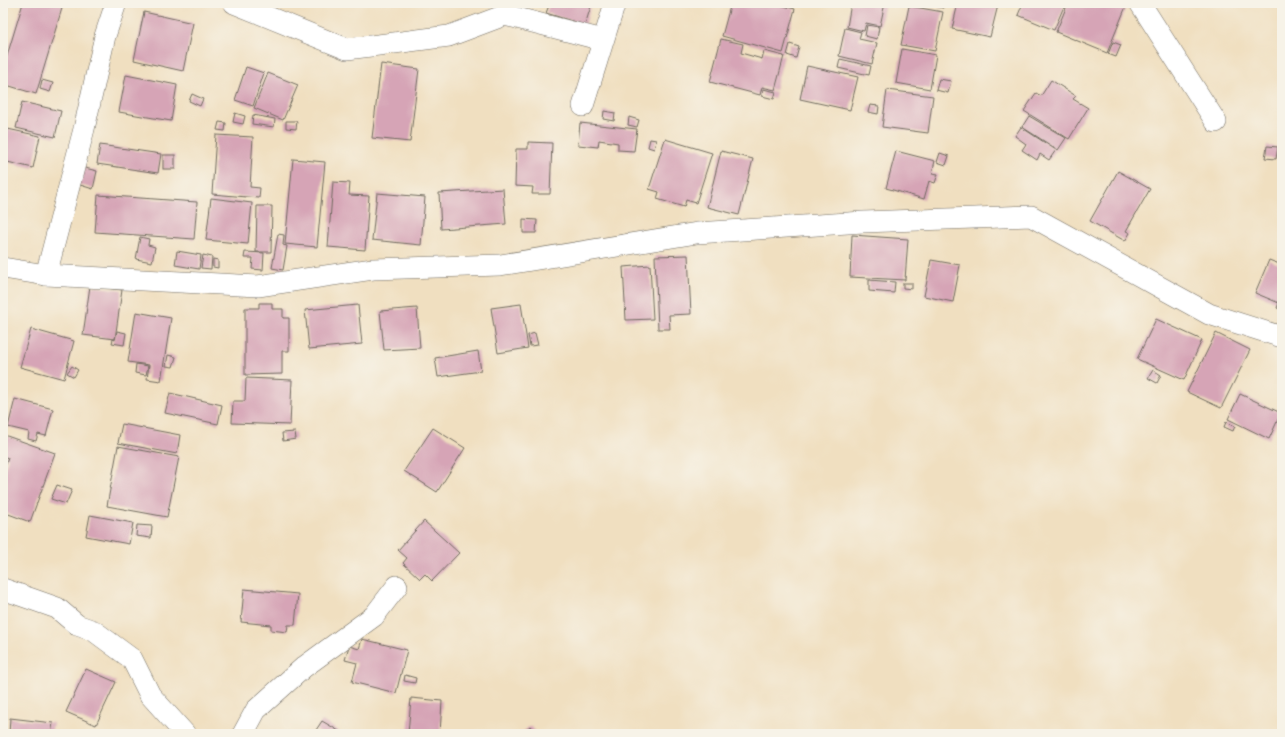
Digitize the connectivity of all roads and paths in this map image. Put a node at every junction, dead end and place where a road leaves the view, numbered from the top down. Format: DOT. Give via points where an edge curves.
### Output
graph roads {
  1 [pos="116,3"];
  2 [pos="234,3"];
  3 [pos="614,3"];
  4 [pos="1140,3"];
  5 [pos="258,7"];
  6 [pos="604,40"];
  7 [pos="584,106"];
  8 [pos="1216,122"];
  9 [pos="3,268"];
  10 [pos="46,275"];
  11 [pos="1282,337"];
  12 [pos="397,586"];
  13 [pos="3,589"];
  14 [pos="185,734"];
  15 [pos="243,734"];
  1 -- 10 [label="street" via="105,36"];
  2 -- 5 [label="street"];
  3 -- 6 [label="street"];
  4 -- 8 [label="street"];
  5 -- 6 [label="street" via="347,49 449,36 505,15"];
  6 -- 7 [label="street"];
  9 -- 10 [label="street"];
  10 -- 11 [label="street" via="258,286 373,269 500,265 697,234 863,222 1031,216 1209,314"];
  12 -- 15 [label="street" via="374,616 304,667 256,710"];
  13 -- 14 [label="street" via="57,608 77,624 94,631 132,658 150,695"];
}
